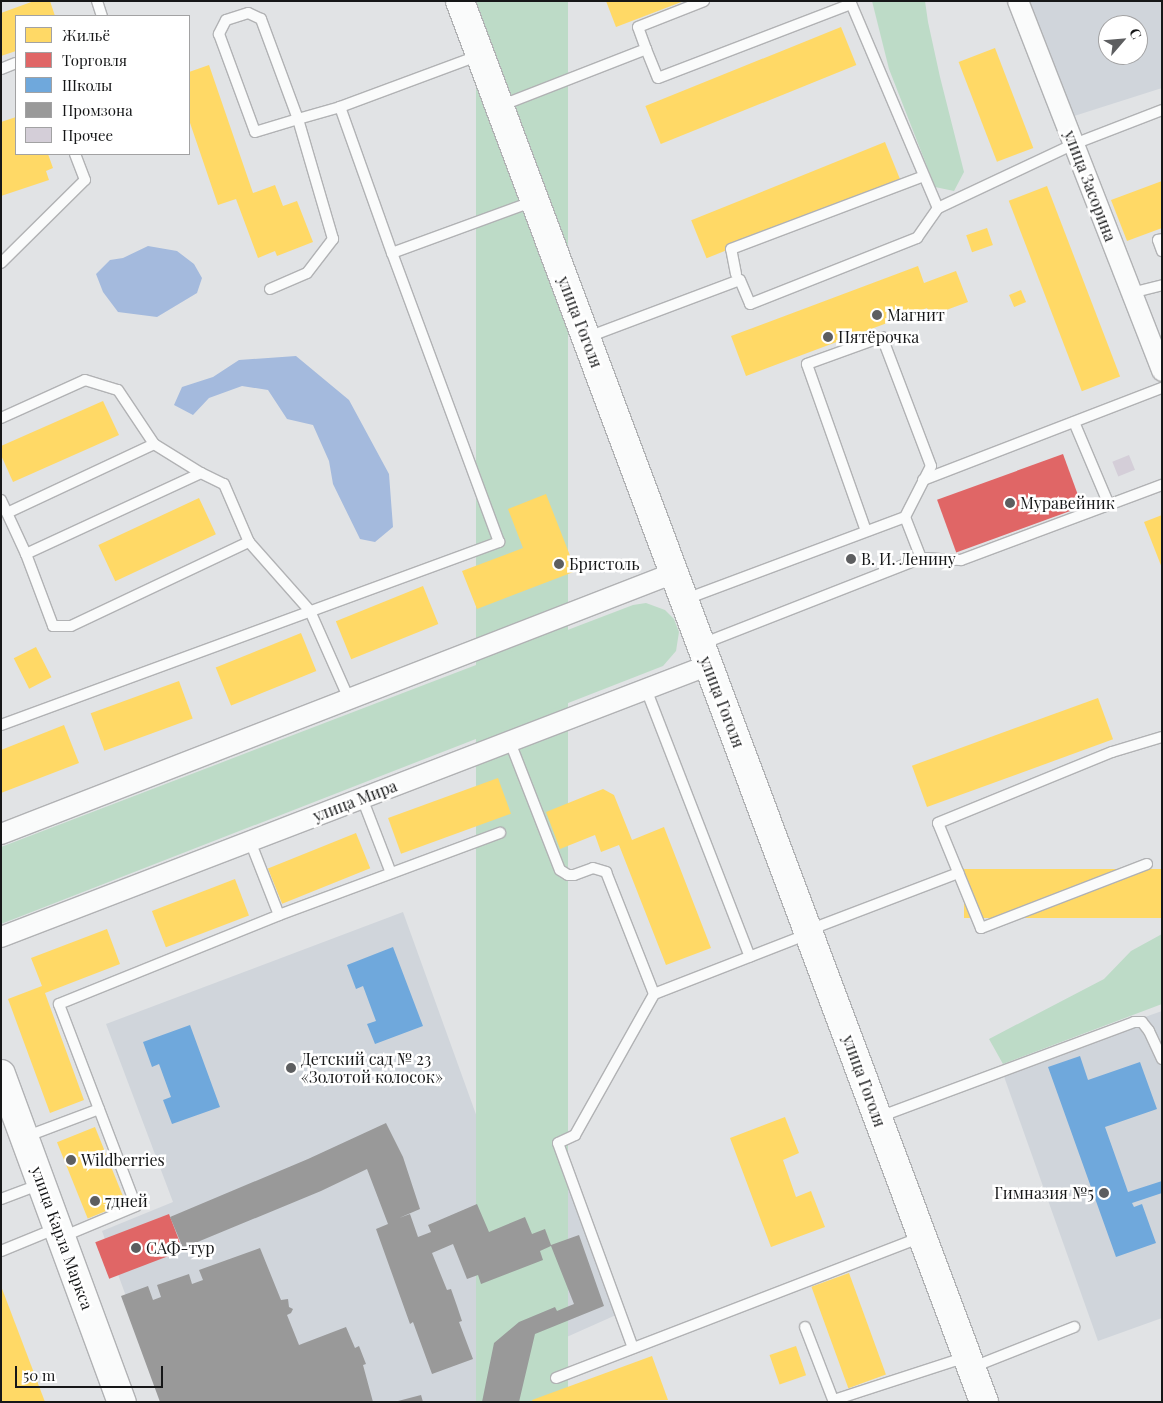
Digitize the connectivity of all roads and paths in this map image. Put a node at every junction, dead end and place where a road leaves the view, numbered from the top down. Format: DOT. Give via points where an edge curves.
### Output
graph roads {
  1 [pos="97,1"];
  2 [pos="460,1"];
  3 [pos="704,1"];
  4 [pos="1018,1"];
  5 [pos="851,2"];
  6 [pos="102,15"];
  7 [pos="646,49"];
  8 [pos="480,55"];
  9 [pos="15,63"];
  10 [pos="1,69"];
  11 [pos="340,107"];
  12 [pos="500,107"];
  13 [pos="1162,110"];
  14 [pos="298,119"];
  15 [pos="1074,144"];
  16 [pos="75,155"];
  17 [pos="924,176"];
  18 [pos="535,200"];
  19 [pos="938,208"];
  20 [pos="1162,238"];
  21 [pos="1162,251"];
  22 [pos="392,253"];
  23 [pos="1,263"];
  24 [pos="736,274"];
  25 [pos="1162,285"];
  26 [pos="270,289"];
  27 [pos="1131,293"];
  28 [pos="586,338"];
  29 [pos="1162,371"];
  30 [pos="1162,388"];
  31 [pos="1,418"];
  32 [pos="1074,422"];
  33 [pos="154,444"];
  34 [pos="202,473"];
  35 [pos="923,480"];
  36 [pos="1162,484"];
  37 [pos="1,500"];
  38 [pos="1109,504"];
  39 [pos="7,513"];
  40 [pos="905,517"];
  41 [pos="866,531"];
  42 [pos="249,542"];
  43 [pos="26,554"];
  44 [pos="921,558"];
  45 [pos="674,573"];
  46 [pos="684,599"];
  47 [pos="310,611"];
  48 [pos="705,655"];
  49 [pos="646,689"];
  50 [pos="349,699"];
  51 [pos="1,725"];
  52 [pos="1162,737"];
  53 [pos="510,742"];
  54 [pos="362,798"];
  55 [pos="500,833"];
  56 [pos="1,834"];
  57 [pos="250,841"];
  58 [pos="1147,864"];
  59 [pos="391,874"];
  60 [pos="958,874"];
  61 [pos="279,915"];
  62 [pos="809,932"];
  63 [pos="1,937"];
  64 [pos="750,957"];
  65 [pos="654,994"];
  66 [pos="1162,1059"];
  67 [pos="1,1074"];
  68 [pos="99,1109"];
  69 [pos="878,1118"];
  70 [pos="24,1138"];
  71 [pos="42,1184"];
  72 [pos="1,1199"];
  73 [pos="60,1232"];
  74 [pos="922,1236"];
  75 [pos="1,1251"];
  76 [pos="1074,1327"];
  77 [pos="805,1328"];
  78 [pos="633,1348"];
  79 [pos="969,1362"];
  80 [pos="556,1378"];
  81 [pos="834,1401"];
  82 [pos="122,1402"];
  83 [pos="984,1402"];
  1 -- 6 [label="lane"];
  2 -- 8 [label="main road, улица Гоголя"];
  3 -- 7 [label="lane" via="638,27"];
  4 -- 15 [label="street, улица Засорина"];
  5 -- 7 [label="lane" via="658,78"];
  5 -- 17 [label="lane"];
  7 -- 12 [label="lane"];
  8 -- 11 [label="lane"];
  8 -- 12 [label="main road, улица Гоголя"];
  9 -- 10 [label="lane"];
  11 -- 14 [label="lane"];
  11 -- 22 [label="lane"];
  12 -- 18 [label="main road, улица Гоголя"];
  13 -- 15 [label="lane"];
  14 -- 14 [label="lane" via="255,132 220,34 226,20 248,13 261,19"];
  14 -- 26 [label="lane" via="333,239 307,273"];
  15 -- 19 [label="lane"];
  15 -- 27 [label="street, улица Засорина"];
  16 -- 23 [label="lane" via="85,180"];
  17 -- 19 [label="lane"];
  17 -- 24 [label="lane" via="731,249"];
  18 -- 22 [label="lane"];
  18 -- 28 [label="main road, улица Гоголя"];
  19 -- 28 [label="lane" via="917,238 750,304 740,280"];
  20 -- 21 [label="lane" via="1158,240"];
  22 -- 47 [label="lane" via="499,542"];
  25 -- 27 [label="lane"];
  27 -- 29 [label="street, улица Засорина"];
  28 -- 45 [label="main road, улица Гоголя"];
  30 -- 32 [label="lane"];
  31 -- 33 [label="lane" via="85,380 118,390"];
  32 -- 35 [label="lane"];
  32 -- 38 [label="lane"];
  33 -- 34 [label="lane"];
  33 -- 39 [label="lane"];
  34 -- 42 [label="lane" via="224,484"];
  34 -- 43 [label="lane"];
  35 -- 40 [label="lane"];
  35 -- 41 [label="lane" via="930,466 882,337 807,364"];
  36 -- 38 [label="lane"];
  37 -- 39 [label="lane"];
  38 -- 44 [label="lane" via="961,560"];
  39 -- 43 [label="lane"];
  40 -- 41 [label="lane"];
  40 -- 44 [label="lane"];
  41 -- 46 [label="lane"];
  42 -- 43 [label="lane" via="71,626 53,626"];
  42 -- 47 [label="lane"];
  44 -- 48 [label="lane"];
  45 -- 46 [label="main road, улица Гоголя"];
  45 -- 50 [label="street"];
  46 -- 48 [label="main road, улица Гоголя"];
  47 -- 50 [label="lane"];
  47 -- 51 [label="lane"];
  48 -- 49 [label="street, улица Мира"];
  48 -- 62 [label="main road, улица Гоголя"];
  49 -- 53 [label="street, улица Мира"];
  49 -- 64 [label="lane"];
  50 -- 56 [label="street"];
  52 -- 60 [label="lane" via="1112,752 938,823"];
  53 -- 54 [label="street, улица Мира"];
  53 -- 65 [label="lane" via="560,870 568,875 593,868 606,872"];
  54 -- 57 [label="street, улица Мира"];
  54 -- 59 [label="lane"];
  55 -- 59 [label="lane"];
  57 -- 61 [label="lane"];
  57 -- 63 [label="street, улица Мира"];
  58 -- 60 [label="lane" via="981,928"];
  59 -- 61 [label="lane"];
  60 -- 62 [label="lane"];
  61 -- 68 [label="lane" via="59,1004"];
  62 -- 64 [label="lane"];
  62 -- 69 [label="main road, улица Гоголя"];
  64 -- 65 [label="lane"];
  65 -- 78 [label="lane" via="575,1134 558,1143"];
  66 -- 69 [label="lane" via="1149,1031 1142,1022 1134,1022"];
  67 -- 70 [label="main road, улица Карла Маркса"];
  68 -- 70 [label="lane"];
  68 -- 73 [label="lane" via="136,1206"];
  69 -- 74 [label="main road, улица Гоголя"];
  70 -- 71 [label="main road, улица Карла Маркса"];
  71 -- 72 [label="lane"];
  71 -- 73 [label="main road, улица Карла Маркса"];
  73 -- 75 [label="lane"];
  73 -- 82 [label="main road, улица Карла Маркса"];
  74 -- 78 [label="lane"];
  74 -- 79 [label="main road, улица Гоголя"];
  76 -- 79 [label="lane"];
  77 -- 81 [label="lane"];
  78 -- 80 [label="lane"];
  79 -- 81 [label="lane"];
  79 -- 83 [label="main road, улица Гоголя"];
}
